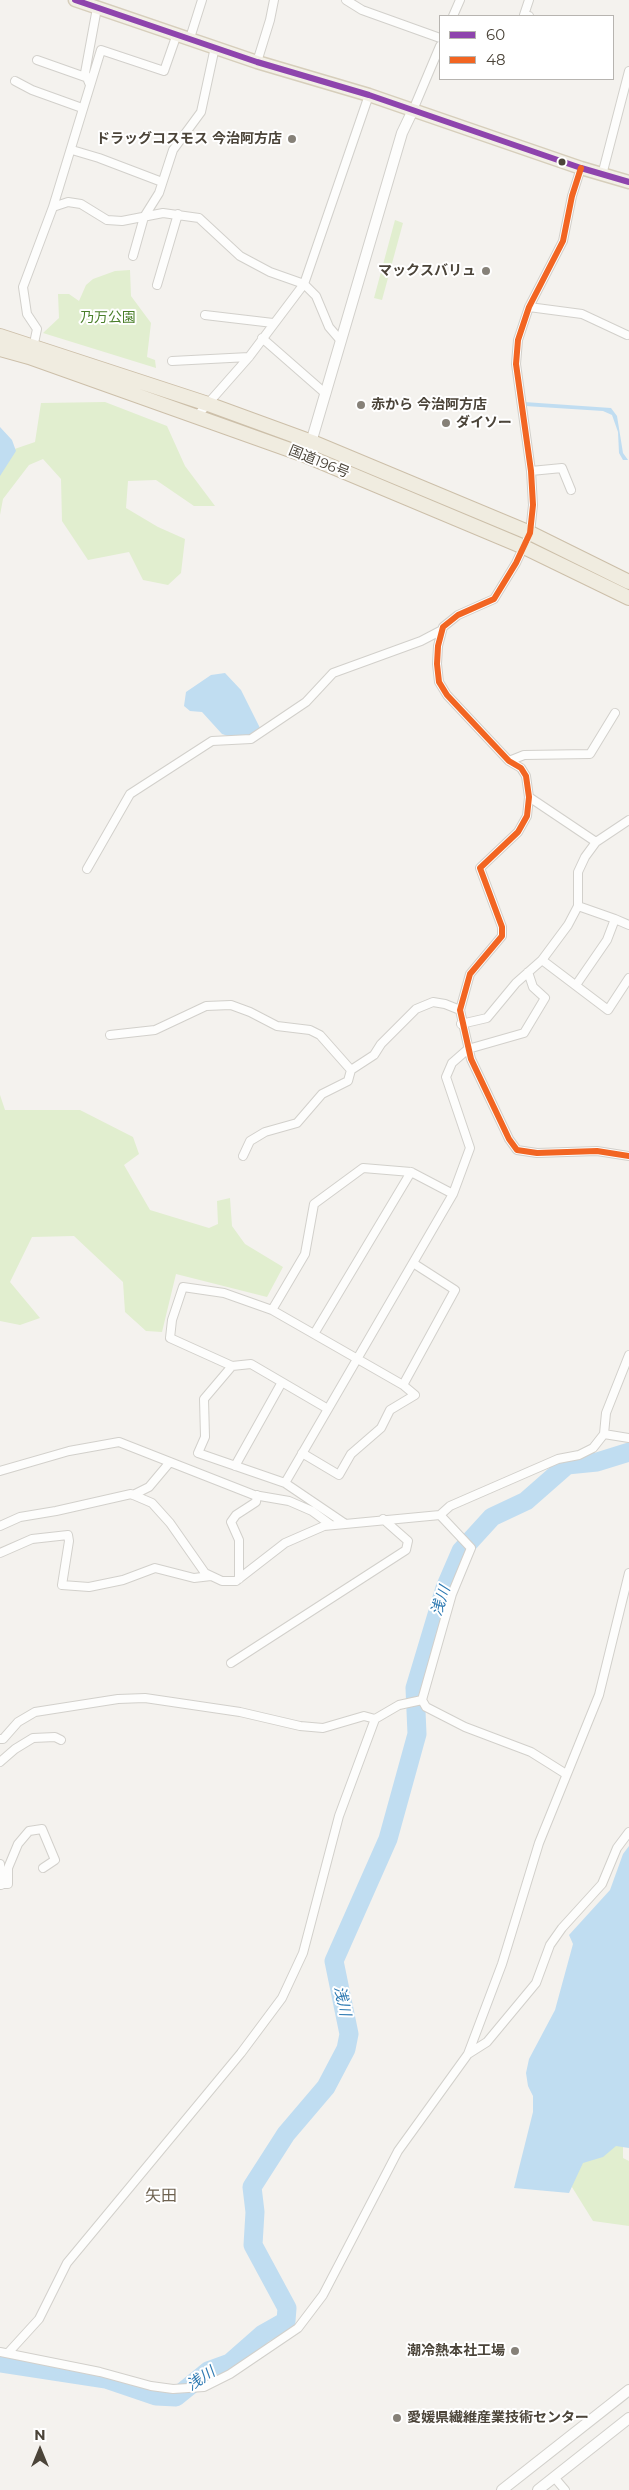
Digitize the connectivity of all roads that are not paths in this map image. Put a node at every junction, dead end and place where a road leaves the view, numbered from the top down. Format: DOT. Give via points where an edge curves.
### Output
graph roads {
  1 [pos="202,0"];
  2 [pos="274,0"];
  3 [pos="346,0"];
  4 [pos="460,0"];
  5 [pos="529,0"];
  6 [pos="79,1"];
  7 [pos="97,8"];
  8 [pos="453,15"];
  9 [pos="524,15"];
  10 [pos="177,34"];
  11 [pos="190,38"];
  12 [pos="439,38"];
  13 [pos="215,47"];
  14 [pos="439,48"];
  15 [pos="37,60"];
  16 [pos="257,62"];
  17 [pos="629,71"];
  18 [pos="15,81"];
  19 [pos="89,82"];
  20 [pos="369,95"];
  21 [pos="82,108"];
  22 [pos="413,110"];
  23 [pos="72,150"];
  24 [pos="581,168"];
  25 [pos="602,175"];
  26 [pos="162,182"];
  27 [pos="629,182"];
  28 [pos="53,207"];
  29 [pos="178,214"];
  30 [pos="144,217"];
  31 [pos="133,256"];
  32 [pos="304,284"];
  33 [pos="157,285"];
  34 [pos="529,307"];
  35 [pos="205,315"];
  36 [pos="273,323"];
  37 [pos="627,335"];
  38 [pos="0,336"];
  39 [pos="262,338"];
  40 [pos="341,341"];
  41 [pos="0,349"];
  42 [pos="31,351"];
  43 [pos="249,358"];
  44 [pos="172,361"];
  45 [pos="326,394"];
  46 [pos="208,404"];
  47 [pos="197,416"];
  48 [pos="312,442"];
  49 [pos="307,456"];
  50 [pos="531,472"];
  51 [pos="571,490"];
  52 [pos="530,534"];
  53 [pos="524,547"];
  54 [pos="629,582"];
  55 [pos="629,598"];
  56 [pos="442,630"];
  57 [pos="615,713"];
  58 [pos="510,761"];
  59 [pos="529,797"];
  60 [pos="629,820"];
  61 [pos="596,842"];
  62 [pos="87,869"];
  63 [pos="578,906"];
  64 [pos="615,920"];
  65 [pos="629,925"];
  66 [pos="542,960"];
  67 [pos="528,972"];
  68 [pos="629,978"];
  69 [pos="576,985"];
  70 [pos="460,1010"];
  71 [pos="461,1024"];
  72 [pos="110,1035"];
  73 [pos="468,1049"];
  74 [pos="351,1070"];
  75 [pos="242,1156"];
  76 [pos="629,1156"];
  77 [pos="411,1172"];
  78 [pos="453,1194"];
  79 [pos="413,1263"];
  80 [pos="272,1310"];
  81 [pos="314,1334"];
  82 [pos="629,1356"];
  83 [pos="357,1358"];
  84 [pos="232,1366"];
  85 [pos="282,1382"];
  86 [pos="403,1385"];
  87 [pos="328,1409"];
  88 [pos="604,1434"];
  89 [pos="629,1438"];
  90 [pos="302,1452"];
  91 [pos="170,1462"];
  92 [pos="235,1466"];
  93 [pos="0,1471"];
  94 [pos="285,1483"];
  95 [pos="133,1495"];
  96 [pos="256,1495"];
  97 [pos="440,1515"];
  98 [pos="383,1519"];
  99 [pos="344,1523"];
  100 [pos="330,1525"];
  101 [pos="0,1526"];
  102 [pos="0,1553"];
  103 [pos="629,1573"];
  104 [pos="212,1576"];
  105 [pos="239,1579"];
  106 [pos="231,1664"];
  107 [pos="422,1700"];
  108 [pos="375,1720"];
  109 [pos="0,1739"];
  110 [pos="61,1740"];
  111 [pos="0,1762"];
  112 [pos="566,1774"];
  113 [pos="629,1832"];
  114 [pos="0,1864"];
  115 [pos="43,1868"];
  116 [pos="0,1885"];
  117 [pos="468,2054"];
  118 [pos="4,2353"];
  119 [pos="629,2390"];
  120 [pos="629,2418"];
  121 [pos="554,2477"];
  122 [pos="502,2490"];
  123 [pos="538,2490"];
  124 [pos="565,2490"];
  1 -- 11 [label="street"];
  2 -- 16 [label="street"];
  3 -- 12 [label="street" via="362,10"];
  4 -- 8 [label="street"];
  5 -- 9 [label="street"];
  6 -- 7 [label="main road"];
  7 -- 10 [label="main road"];
  7 -- 19 [label="street" via="85,73"];
  10 -- 11 [label="main road"];
  10 -- 19 [label="street" via="164,71 101,50"];
  11 -- 13 [label="main road"];
  13 -- 16 [label="main road"];
  13 -- 26 [label="street" via="201,112 173,150"];
  14 -- 22 [label="street"];
  15 -- 19 [label="street"];
  16 -- 20 [label="main road"];
  17 -- 25 [label="street"];
  18 -- 21 [label="street"];
  19 -- 21 [label="street"];
  20 -- 22 [label="main road"];
  20 -- 32 [label="street"];
  21 -- 23 [label="street"];
  22 -- 24 [label="main road"];
  22 -- 40 [label="street" via="402,133"];
  23 -- 26 [label="street"];
  23 -- 28 [label="street"];
  24 -- 25 [label="main road"];
  24 -- 34 [label="street" via="563,241"];
  25 -- 27 [label="main road"];
  26 -- 30 [label="street"];
  28 -- 30 [label="street" via="68,202 82,204 107,220"];
  28 -- 42 [label="street" via="23,287 27,314 37,329"];
  29 -- 30 [label="street"];
  29 -- 32 [label="street" via="199,218 240,256 270,272"];
  29 -- 33 [label="street"];
  30 -- 31 [label="street"];
  32 -- 36 [label="street"];
  32 -- 40 [label="street" via="316,296 329,327"];
  34 -- 37 [label="street" via="582,314"];
  34 -- 50 [label="street" via="518,340 516,364"];
  35 -- 36 [label="street"];
  36 -- 39 [label="street"];
  38 -- 42 [label="highway, 国道196号"];
  39 -- 43 [label="street"];
  39 -- 45 [label="street"];
  40 -- 45 [label="street"];
  41 -- 42 [label="highway, 国道196号"];
  42 -- 46 [label="highway, 国道196号"];
  42 -- 47 [label="highway, 国道196号"];
  43 -- 44 [label="street"];
  43 -- 46 [label="street"];
  45 -- 48 [label="street"];
  46 -- 47 [label="street"];
  46 -- 48 [label="highway, 国道196号"];
  47 -- 49 [label="highway, 国道196号"];
  48 -- 49 [label="street"];
  48 -- 52 [label="highway, 国道196号"];
  49 -- 53 [label="highway, 国道196号"];
  50 -- 51 [label="street" via="562,468"];
  50 -- 52 [label="street" via="533,505"];
  52 -- 53 [label="street"];
  52 -- 54 [label="highway, 国道196号"];
  53 -- 55 [label="highway, 国道196号"];
  53 -- 56 [label="street" via="494,598 458,615"];
  56 -- 58 [label="street" via="438,646 439,682 447,695"];
  56 -- 62 [label="street" via="422,641 333,672 306,702 250,739 212,741 130,794"];
  57 -- 58 [label="street" via="590,754 524,755"];
  58 -- 59 [label="street" via="526,776"];
  59 -- 61 [label="street"];
  59 -- 70 [label="street" via="527,816 518,832 480,868 502,927 502,936 470,974"];
  60 -- 61 [label="street"];
  61 -- 63 [label="street" via="578,872"];
  63 -- 64 [label="street"];
  63 -- 66 [label="street"];
  64 -- 65 [label="street"];
  64 -- 69 [label="street" via="607,940"];
  66 -- 67 [label="street"];
  66 -- 69 [label="street"];
  67 -- 71 [label="street" via="487,1018"];
  67 -- 73 [label="street" via="533,987 545,998 524,1033"];
  68 -- 69 [label="street" via="608,1010"];
  70 -- 71 [label="street"];
  70 -- 74 [label="street" via="432,1002 416,1009 374,1056"];
  71 -- 73 [label="street"];
  72 -- 74 [label="street" via="155,1030 206,1006 231,1005 277,1026 315,1032"];
  73 -- 76 [label="street" via="517,1150 537,1154 597,1151"];
  73 -- 78 [label="street" via="452,1062 446,1078 470,1148"];
  74 -- 75 [label="street" via="348,1081 322,1094 297,1122 250,1141"];
  77 -- 78 [label="street"];
  77 -- 80 [label="street" via="363,1168 314,1204 305,1254"];
  77 -- 81 [label="street"];
  78 -- 79 [label="street"];
  79 -- 83 [label="street"];
  79 -- 86 [label="street" via="455,1290"];
  80 -- 81 [label="street"];
  80 -- 84 [label="street" via="224,1293 183,1288 172,1320 170,1338"];
  81 -- 83 [label="street"];
  82 -- 88 [label="street" via="606,1413"];
  83 -- 86 [label="street"];
  83 -- 87 [label="street"];
  84 -- 85 [label="street" via="251,1364"];
  84 -- 92 [label="street" via="204,1399 205,1437 198,1453"];
  85 -- 87 [label="street"];
  85 -- 92 [label="street"];
  86 -- 90 [label="street" via="415,1395 390,1410 381,1428 351,1454 339,1475"];
  87 -- 90 [label="street"];
  88 -- 89 [label="street"];
  88 -- 97 [label="street" via="593,1448 579,1455 558,1459 450,1506"];
  90 -- 94 [label="street"];
  91 -- 93 [label="street" via="119,1442 69,1451"];
  91 -- 95 [label="street" via="149,1487"];
  91 -- 96 [label="street"];
  92 -- 94 [label="street"];
  94 -- 99 [label="street"];
  95 -- 101 [label="street" via="20,1517"];
  95 -- 104 [label="street" via="152,1503 205,1573"];
  96 -- 100 [label="street" via="289,1501 312,1511"];
  96 -- 105 [label="street" via="256,1502 231,1522 239,1540"];
  97 -- 98 [label="street"];
  97 -- 107 [label="street" via="471,1548 452,1594"];
  98 -- 99 [label="street"];
  98 -- 106 [label="street" via="408,1542 406,1550"];
  99 -- 100 [label="street"];
  100 -- 105 [label="street" via="285,1543"];
  102 -- 104 [label="street" via="32,1539 68,1535 62,1585 89,1587 123,1580 155,1568 194,1578"];
  103 -- 112 [label="street" via="599,1695"];
  104 -- 105 [label="street" via="222,1581"];
  107 -- 108 [label="street" via="399,1704"];
  107 -- 112 [label="street" via="426,1707 531,1752"];
  108 -- 109 [label="street" via="364,1716 323,1728 240,1712 155,1700 118,1699 35,1712"];
  108 -- 118 [label="street" via="339,1816 303,1953 282,1998 241,2053 67,2263 38,2319"];
  110 -- 111 [label="street" via="55,1737 33,1738"];
  112 -- 117 [label="street" via="539,1843 502,1964"];
  113 -- 117 [label="street" via="617,1848 602,1884 550,1945 536,1983 487,2042"];
  114 -- 116 [label="street"];
  115 -- 116 [label="street" via="55,1860 42,1829 29,1831 18,1844 8,1868 8,1884"];
  117 -- 118 [label="street" via="398,2151 323,2294 304,2322 230,2374 204,2387 173,2389"];
  119 -- 122 [label="street"];
  120 -- 121 [label="street"];
  121 -- 123 [label="street"];
  121 -- 124 [label="street"];
}
